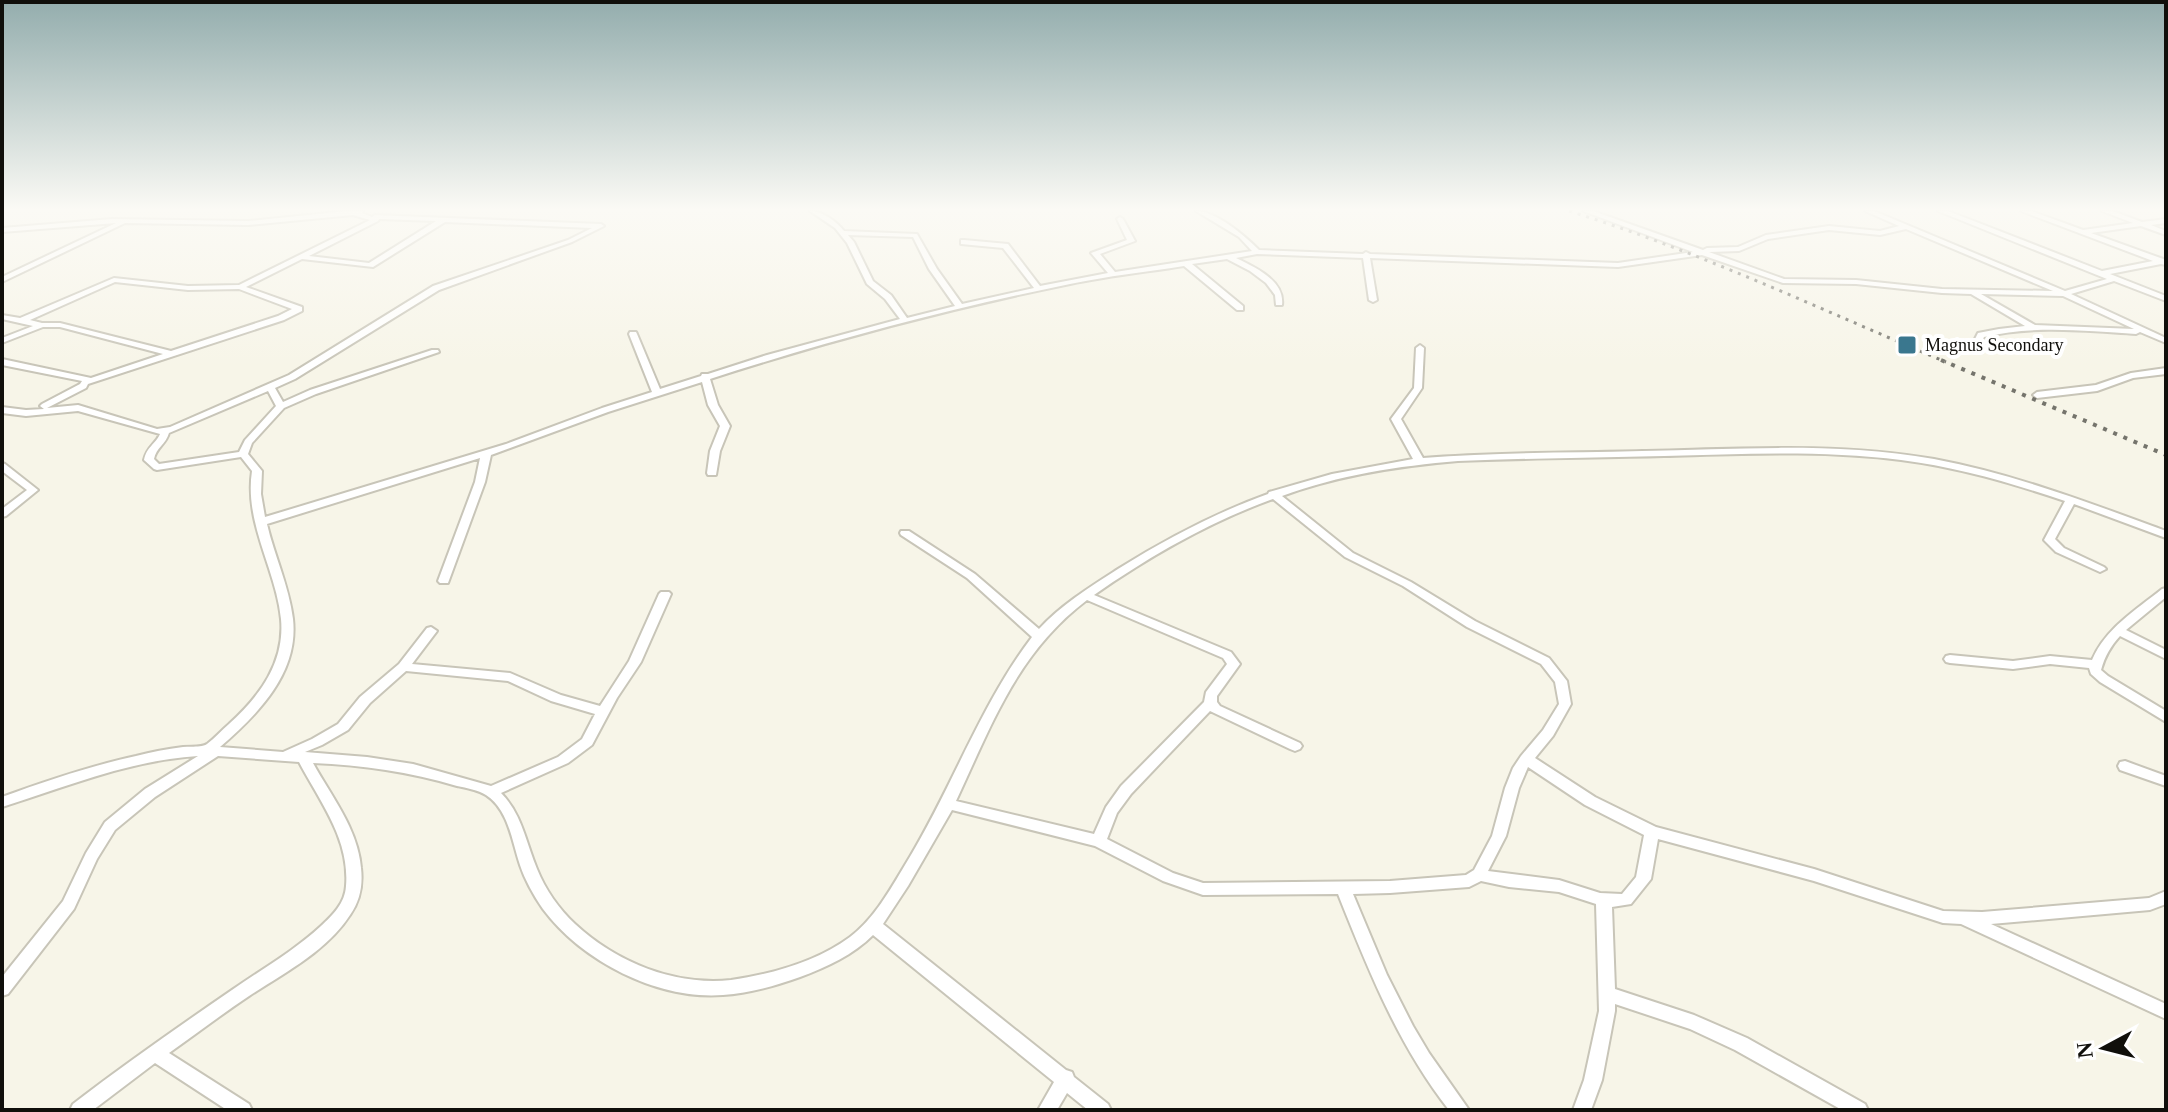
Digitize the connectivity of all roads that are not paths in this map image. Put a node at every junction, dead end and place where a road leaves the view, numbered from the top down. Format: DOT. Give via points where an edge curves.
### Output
graph roads {
  1 [pos="38,263"];
  2 [pos="289,263"];
  3 [pos="352,263"];
  4 [pos="373,263"];
  5 [pos="508,263"];
  6 [pos="859,263"];
  7 [pos="930,263"];
  8 [pos="1018,263"];
  9 [pos="1103,263"];
  10 [pos="1193,263"];
  11 [pos="1238,263"];
  12 [pos="1367,263"];
  13 [pos="1570,263"];
  14 [pos="1632,263"];
  15 [pos="1734,263"];
  16 [pos="1991,263"];
  17 [pos="2073,263"];
  18 [pos="2159,263"];
  19 [pos="1187,264"];
  20 [pos="2101,274"];
  21 [pos="1113,275"];
  22 [pos="2114,279"];
  23 [pos="2,280"];
  24 [pos="240,287"];
  25 [pos="1038,288"];
  26 [pos="1973,292"];
  27 [pos="2001,294"];
  28 [pos="2063,294"];
  29 [pos="2166,299"];
  30 [pos="1373,300"];
  31 [pos="1989,302"];
  32 [pos="1279,303"];
  33 [pos="960,307"];
  34 [pos="1240,308"];
  35 [pos="2,317"];
  36 [pos="23,320"];
  37 [pos="905,321"];
  38 [pos="42,325"];
  39 [pos="2037,330"];
  40 [pos="2146,333"];
  41 [pos="633,334"];
  42 [pos="2,341"];
  43 [pos="2166,341"];
  44 [pos="1981,345"];
  45 [pos="1420,348"];
  46 [pos="435,352"];
  47 [pos="169,354"];
  48 [pos="2,362"];
  49 [pos="2166,371"];
  50 [pos="705,376"];
  51 [pos="87,382"];
  52 [pos="657,392"];
  53 [pos="2037,395"];
  54 [pos="276,396"];
  55 [pos="2,410"];
  56 [pos="34,412"];
  57 [pos="165,432"];
  58 [pos="486,453"];
  59 [pos="243,454"];
  60 [pos="1420,462"];
  61 [pos="2,466"];
  62 [pos="712,473"];
  63 [pos="1273,494"];
  64 [pos="2071,500"];
  65 [pos="2,514"];
  66 [pos="261,522"];
  67 [pos="905,533"];
  68 [pos="2166,535"];
  69 [pos="2100,569"];
  70 [pos="444,581"];
  71 [pos="2166,591"];
  72 [pos="665,594"];
  73 [pos="1087,596"];
  74 [pos="431,631"];
  75 [pos="2119,631"];
  76 [pos="1039,636"];
  77 [pos="2166,655"];
  78 [pos="1950,659"];
  79 [pos="2096,665"];
  80 [pos="403,667"];
  81 [pos="1210,703"];
  82 [pos="604,712"];
  83 [pos="2166,717"];
  84 [pos="1295,746"];
  85 [pos="212,750"];
  86 [pos="284,756"];
  87 [pos="303,757"];
  88 [pos="1526,759"];
  89 [pos="2125,766"];
  90 [pos="2166,781"];
  91 [pos="492,791"];
  92 [pos="2,802"];
  93 [pos="948,804"];
  94 [pos="1652,832"];
  95 [pos="1099,841"];
  96 [pos="1479,874"];
  97 [pos="1343,887"];
  98 [pos="2166,897"];
  99 [pos="1604,902"];
  100 [pos="1964,918"];
  101 [pos="873,925"];
  102 [pos="2,989"];
  103 [pos="1607,994"];
  104 [pos="2166,1012"];
  105 [pos="154,1053"];
  106 [pos="1066,1078"];
  107 [pos="79,1110"];
  108 [pos="243,1110"];
  109 [pos="1047,1110"];
  110 [pos="1102,1110"];
  111 [pos="1460,1110"];
  112 [pos="1582,1110"];
  113 [pos="1859,1110"];
  1 -- 23 [label="street"];
  2 -- 24 [label="street"];
  3 -- 4 [label="street"];
  5 -- 54 [label="street" via="436,288 401,308"];
  6 -- 37 [label="street"];
  7 -- 33 [label="street"];
  8 -- 25 [label="street"];
  9 -- 21 [label="street"];
  10 -- 19 [label="street"];
  11 -- 32 [label="street" via="1263,277 1277,291"];
  12 -- 30 [label="street"];
  13 -- 14 [label="street"];
  15 -- 26 [label="street" via="1783,281"];
  16 -- 28 [label="street"];
  17 -- 20 [label="street"];
  18 -- 20 [label="street"];
  19 -- 21 [label="street"];
  19 -- 34 [label="street"];
  20 -- 22 [label="street"];
  21 -- 25 [label="street"];
  22 -- 28 [label="street"];
  22 -- 29 [label="street"];
  24 -- 36 [label="street" via="114,280"];
  24 -- 47 [label="street" via="299,309"];
  25 -- 33 [label="street"];
  26 -- 27 [label="street"];
  26 -- 31 [label="street"];
  27 -- 28 [label="street"];
  27 -- 31 [label="street"];
  28 -- 40 [label="street"];
  31 -- 39 [label="street"];
  33 -- 37 [label="street"];
  35 -- 36 [label="street"];
  36 -- 38 [label="street"];
  37 -- 50 [label="street"];
  38 -- 42 [label="street"];
  38 -- 47 [label="street" via="60,325"];
  39 -- 40 [label="street"];
  39 -- 44 [label="street" via="1985,334 1979,338"];
  40 -- 43 [label="street"];
  41 -- 52 [label="street"];
  45 -- 60 [label="street" via="1418,388 1396,419"];
  46 -- 54 [label="street" via="308,395"];
  47 -- 51 [label="street"];
  48 -- 51 [label="street"];
  49 -- 53 [label="street" via="2097,388"];
  50 -- 52 [label="street"];
  50 -- 62 [label="street" via="725,426"];
  51 -- 56 [label="street"];
  52 -- 58 [label="street"];
  54 -- 57 [label="street"];
  54 -- 59 [label="street"];
  55 -- 56 [label="street"];
  56 -- 57 [label="street" via="78,408"];
  57 -- 59 [label="street" via="150,455 157,467"];
  58 -- 66 [label="street"];
  58 -- 70 [label="street"];
  59 -- 66 [label="street" via="257,471"];
  60 -- 63 [label="street" via="1321,479"];
  60 -- 64 [label="street" via="1770,451 1861,454 1996,476"];
  61 -- 65 [label="street" via="33,490"];
  63 -- 73 [label="street" via="1153,552"];
  63 -- 88 [label="street" via="1349,555 1556,671 1565,704"];
  64 -- 68 [label="street"];
  64 -- 69 [label="street" via="2049,540"];
  66 -- 85 [label="street" via="287,618 285,661 263,695"];
  67 -- 76 [label="street" via="971,576"];
  71 -- 75 [label="street"];
  72 -- 82 [label="street" via="641,651"];
  73 -- 76 [label="street"];
  73 -- 81 [label="street" via="1227,655 1234,664"];
  74 -- 80 [label="street"];
  75 -- 77 [label="street"];
  75 -- 79 [label="street"];
  76 -- 93 [label="street" via="1012,676"];
  78 -- 79 [label="street"];
  79 -- 83 [label="street" via="2104,679"];
  80 -- 82 [label="street" via="510,677"];
  80 -- 86 [label="street" via="343,727"];
  81 -- 84 [label="street" via="1234,720"];
  81 -- 95 [label="street" via="1126,790"];
  82 -- 91 [label="street" via="577,752"];
  85 -- 86 [label="street"];
  85 -- 92 [label="street" via="122,763"];
  85 -- 102 [label="street" via="110,826 69,905"];
  86 -- 87 [label="street"];
  87 -- 91 [label="street" via="398,765"];
  87 -- 105 [label="street" via="341,823 355,883 351,898 341,917 294,956"];
  88 -- 94 [label="street" via="1603,809"];
  88 -- 96 [label="street" via="1499,836"];
  89 -- 90 [label="street"];
  91 -- 101 [label="street" via="513,820 531,873 554,911 610,959 659,981 706,989 756,983 828,958"];
  93 -- 95 [label="street"];
  93 -- 101 [label="street"];
  94 -- 99 [label="street" via="1643,879 1633,894"];
  94 -- 100 [label="street" via="1814,875 1919,912"];
  95 -- 97 [label="street" via="1203,889"];
  96 -- 97 [label="street" via="1456,884"];
  96 -- 99 [label="street" via="1504,882 1565,887"];
  97 -- 111 [label="street" via="1415,1050"];
  98 -- 100 [label="street" via="2150,904"];
  99 -- 103 [label="street"];
  100 -- 104 [label="street"];
  101 -- 106 [label="street"];
  103 -- 112 [label="street" via="1593,1080"];
  103 -- 113 [label="street" via="1741,1044"];
  105 -- 107 [label="street"];
  105 -- 108 [label="street"];
  106 -- 109 [label="street"];
  106 -- 110 [label="street"];
}
